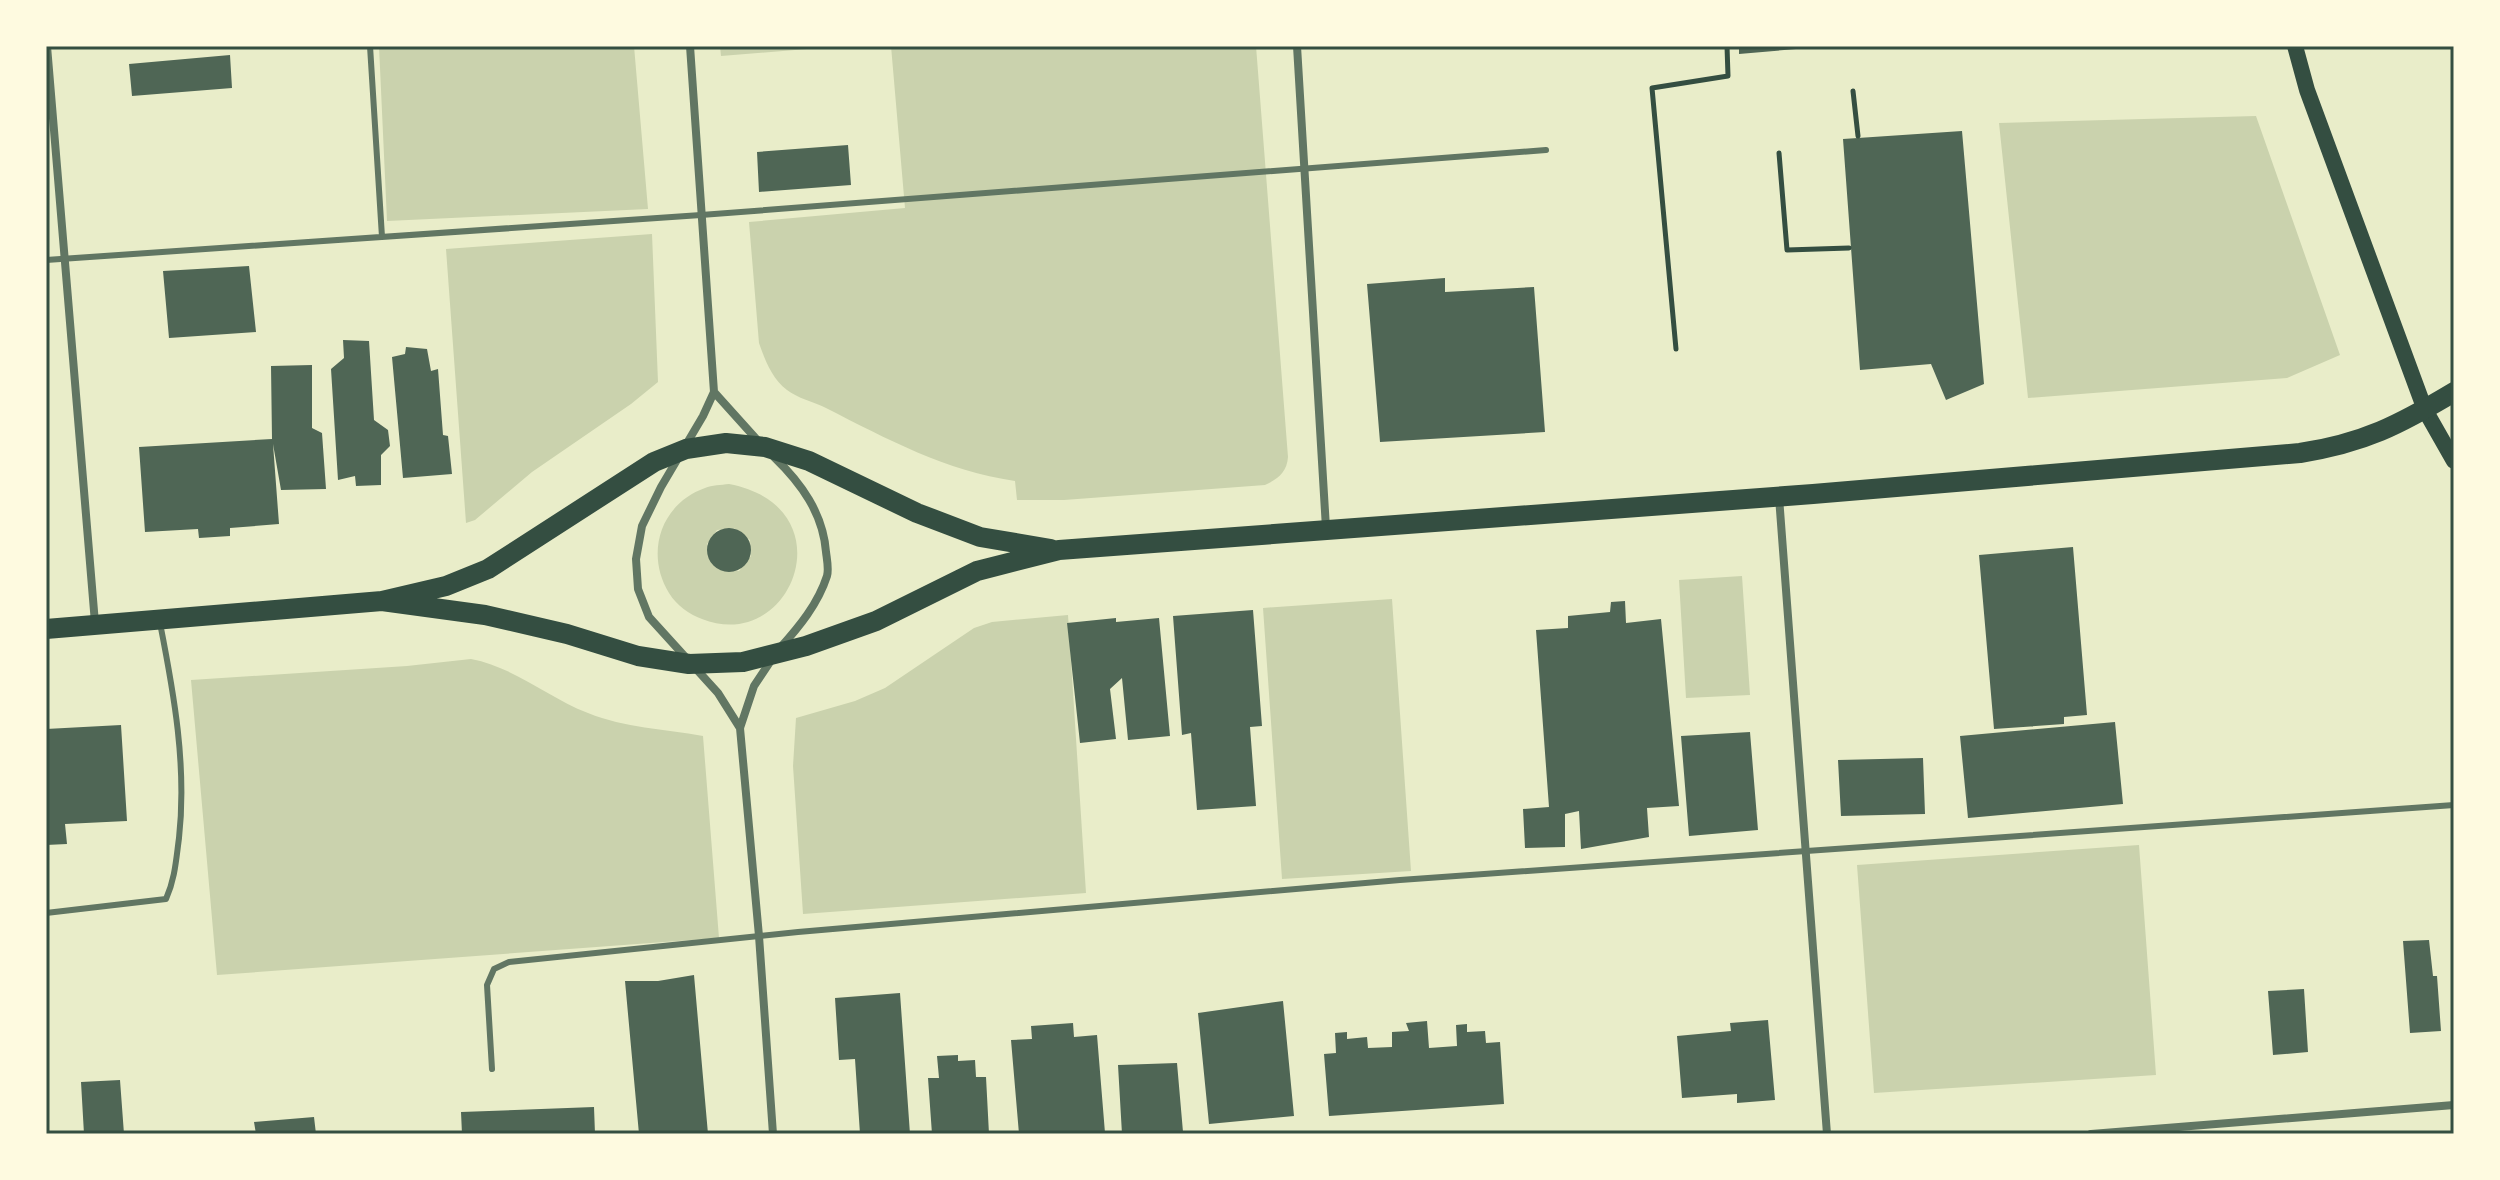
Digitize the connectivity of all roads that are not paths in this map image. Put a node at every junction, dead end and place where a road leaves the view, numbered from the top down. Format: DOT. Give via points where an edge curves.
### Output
graph roads {
  1 [pos="47,46"];
  2 [pos="370,46"];
  3 [pos="690,46"];
  4 [pos="1297,46"];
  5 [pos="2295,46"];
  6 [pos="1546,150"];
  7 [pos="1305,167"];
  8 [pos="701,215"];
  9 [pos="382,237"];
  10 [pos="66,259"];
  11 [pos="46,260"];
  12 [pos="714,392"];
  13 [pos="2454,392"];
  14 [pos="2425,410"];
  15 [pos="765,447"];
  16 [pos="686,449"];
  17 [pos="2454,461"];
  18 [pos="1779,496"];
  19 [pos="1326,532"];
  20 [pos="1059,550"];
  21 [pos="382,601"];
  22 [pos="159,620"];
  23 [pos="95,626"];
  24 [pos="46,629"];
  25 [pos="775,654"];
  26 [pos="689,664"];
  27 [pos="740,728"];
  28 [pos="2454,805"];
  29 [pos="1806,852"];
  30 [pos="46,913"];
  31 [pos="759,936"];
  32 [pos="492,1069"];
  33 [pos="2454,1105"];
  34 [pos="773,1134"];
  35 [pos="1827,1134"];
  36 [pos="2091,1134"];
  1 -- 10 [label="street"];
  2 -- 9 [label="lane"];
  3 -- 8 [label="street"];
  4 -- 7 [label="street"];
  5 -- 14 [label="main road"];
  6 -- 7 [label="lane"];
  7 -- 8 [label="lane"];
  7 -- 19 [label="street"];
  8 -- 9 [label="lane"];
  8 -- 12 [label="street"];
  9 -- 10 [label="lane"];
  10 -- 11 [label="lane"];
  10 -- 23 [label="street"];
  12 -- 15 [label="street"];
  12 -- 16 [label="street"];
  13 -- 14 [label="main road"];
  14 -- 17 [label="main road"];
  14 -- 18 [label="main road" via="2366,439 2300,453"];
  15 -- 16 [label="main road" via="726,443"];
  15 -- 20 [label="main road" via="809,461 980,537"];
  15 -- 25 [label="street" via="803,488 818,516 828,573 818,599"];
  16 -- 21 [label="main road" via="619,482 488,569 446,586"];
  16 -- 26 [label="street" via="642,526 636,559 638,589 649,617"];
  18 -- 19 [label="main road"];
  18 -- 29 [label="street"];
  19 -- 20 [label="main road"];
  20 -- 25 [label="main road" via="977,571 876,621"];
  21 -- 22 [label="main road"];
  21 -- 26 [label="main road" via="485,615 638,656"];
  22 -- 23 [label="main road"];
  22 -- 30 [label="lane" via="175,702 184,798 174,880 166,899"];
  23 -- 24 [label="main road"];
  25 -- 26 [label="main road" via="743,662"];
  25 -- 27 [label="street" via="754,686"];
  26 -- 27 [label="street" via="718,693"];
  27 -- 31 [label="street"];
  28 -- 29 [label="lane"];
  29 -- 31 [label="lane" via="1400,880"];
  29 -- 35 [label="street"];
  31 -- 32 [label="lane" via="509,962 494,969 487,985"];
  31 -- 34 [label="street"];
  33 -- 36 [label="street"];
}
